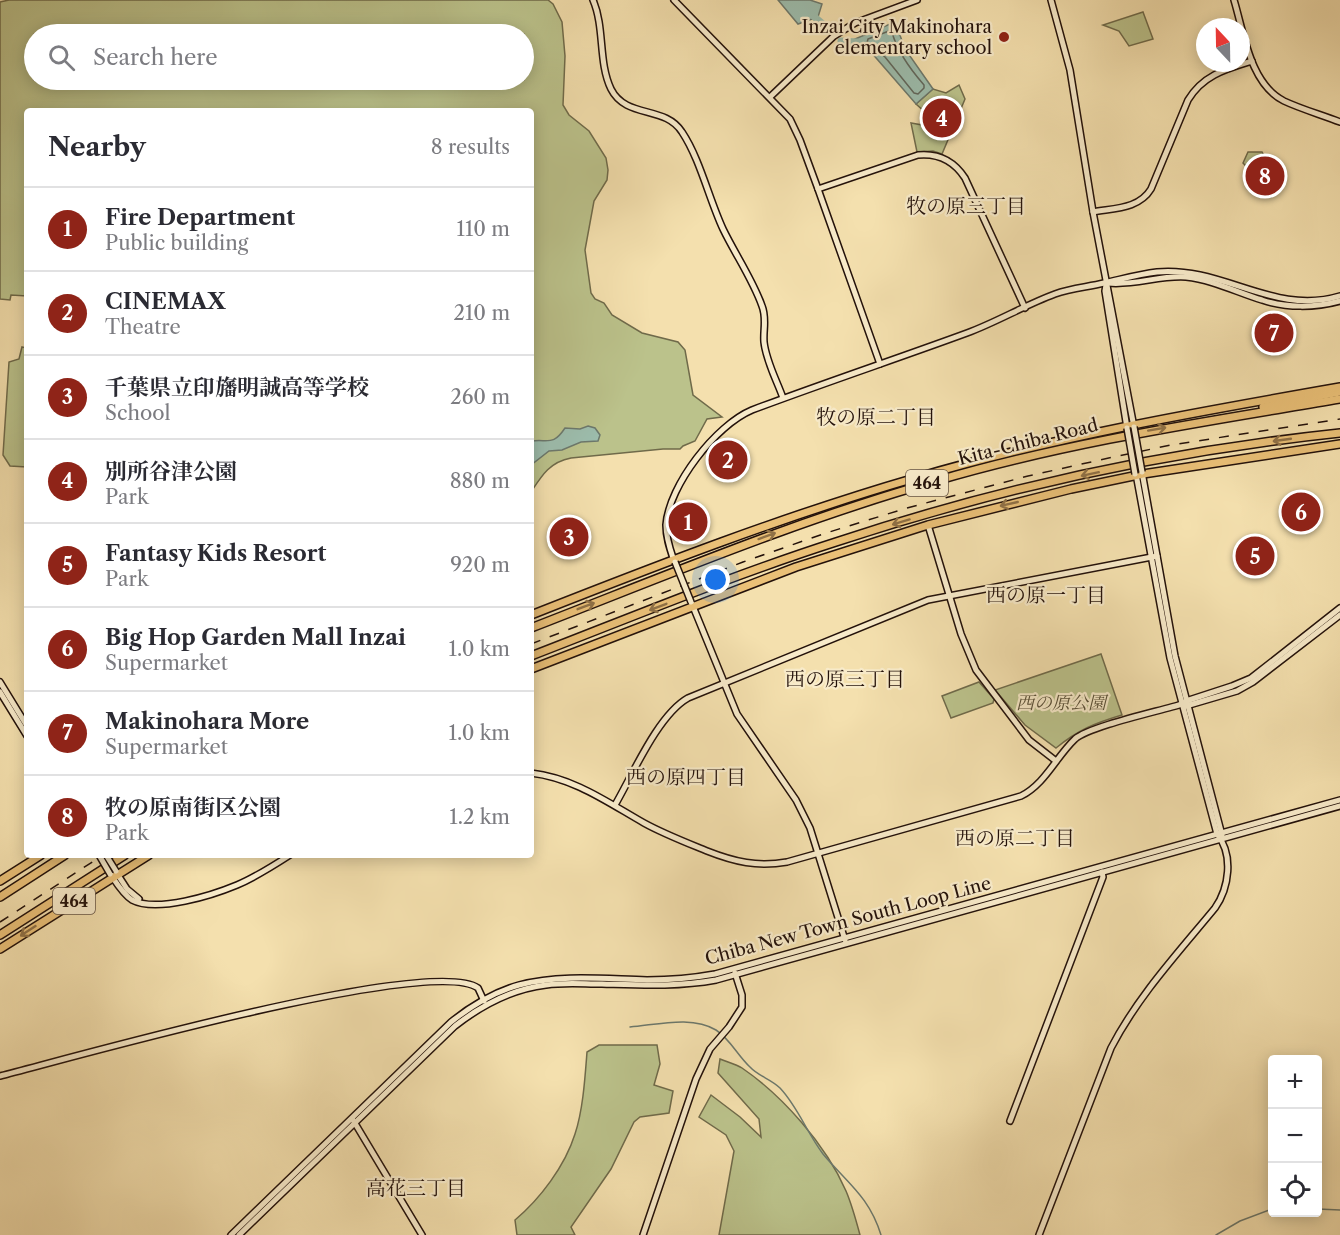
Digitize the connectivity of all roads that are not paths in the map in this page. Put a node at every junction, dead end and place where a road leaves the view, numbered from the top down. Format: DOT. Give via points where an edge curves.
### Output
graph roads {
  1 [pos="593,0"];
  2 [pos="674,0"];
  3 [pos="917,0"];
  4 [pos="1051,0"];
  5 [pos="1234,0"];
  6 [pos="1252,62"];
  7 [pos="770,97"];
  8 [pos="1340,122"];
  9 [pos="818,189"];
  10 [pos="1093,212"];
  11 [pos="1106,283"];
  12 [pos="1340,296"];
  13 [pos="1340,301"];
  14 [pos="1025,308"];
  15 [pos="880,364"];
  16 [pos="1340,387"];
  17 [pos="1340,392"];
  18 [pos="783,398"];
  19 [pos="1340,399"];
  20 [pos="1220,419"];
  21 [pos="1130,426"];
  22 [pos="1340,435"];
  23 [pos="1340,444"];
  24 [pos="1139,474"];
  25 [pos="928,525"];
  26 [pos="1154,557"];
  27 [pos="674,561"];
  28 [pos="949,595"];
  29 [pos="692,604"];
  30 [pos="1340,608"];
  31 [pos="534,614"];
  32 [pos="1340,615"];
  33 [pos="534,627"];
  34 [pos="534,655"];
  35 [pos="534,668"];
  36 [pos="0,682"];
  37 [pos="724,684"];
  38 [pos="0,692"];
  39 [pos="1185,704"];
  40 [pos="24,721"];
  41 [pos="24,731"];
  42 [pos="1056,761"];
  43 [pos="534,774"];
  44 [pos="1340,800"];
  45 [pos="615,805"];
  46 [pos="1340,806"];
  47 [pos="1220,836"];
  48 [pos="820,854"];
  49 [pos="36,858"];
  50 [pos="59,858"];
  51 [pos="101,858"];
  52 [pos="107,858"];
  53 [pos="120,858"];
  54 [pos="143,858"];
  55 [pos="285,858"];
  56 [pos="1102,872"];
  57 [pos="114,874"];
  58 [pos="0,881"];
  59 [pos="0,897"];
  60 [pos="0,935"];
  61 [pos="845,941"];
  62 [pos="0,949"];
  63 [pos="735,972"];
  64 [pos="485,1002"];
  65 [pos="0,1076"];
  66 [pos="353,1120"];
  67 [pos="1010,1121"];
  68 [pos="231,1235"];
  69 [pos="239,1235"];
  70 [pos="422,1235"];
  71 [pos="643,1235"];
  72 [pos="1039,1235"];
  1 -- 18 [label="street" via="607,77 616,97 627,106 672,121 684,135 723,228 763,307 764,345"];
  2 -- 7 [label="street"];
  3 -- 7 [label="street" via="855,22 834,36"];
  4 -- 10 [label="street" via="1071,70"];
  5 -- 6 [label="street"];
  6 -- 8 [label="street" via="1259,78 1276,96"];
  6 -- 10 [label="street" via="1214,75 1195,90 1146,197 1132,205"];
  7 -- 9 [label="street" via="798,135"];
  9 -- 14 [label="street" via="918,155 945,159 965,178"];
  9 -- 15 [label="street"];
  10 -- 11 [label="street"];
  11 -- 12 [label="street" via="1156,273 1185,272 1277,298 1306,301"];
  11 -- 13 [label="street" via="1185,277 1217,283 1276,303 1306,306"];
  11 -- 14 [label="street" via="1062,292"];
  11 -- 21 [label="street"];
  14 -- 15 [label="street" via="982,328"];
  15 -- 18 [label="street"];
  16 -- 21 [label="highway, Kita-Chiba Road / 464"];
  17 -- 20 [label="highway"];
  18 -- 27 [label="street" via="736,419 685,474 667,521 667,541"];
  19 -- 20 [label="highway, Kita-Chiba Road / 464"];
  33 -- 20 [label="highway, Kita-Chiba Road / 464, one-way" via="821,516 936,480 1120,436"];
  21 -- 24 [label="street, bridge"];
  21 -- 27 [label="highway, Kita-Chiba Road / 464" via="917,477 809,510"];
  22 -- 34 [label="highway, 464, one-way" via="1149,462 926,514 753,570"];
  23 -- 24 [label="highway, 464"];
  24 -- 25 [label="highway, 464, one-way"];
  24 -- 26 [label="street"];
  25 -- 28 [label="street"];
  25 -- 29 [label="highway, 464"];
  26 -- 28 [label="street"];
  26 -- 39 [label="street" via="1170,658"];
  27 -- 29 [label="street, bridge"];
  27 -- 31 [label="highway, Kita-Chiba Road / 464"];
  28 -- 37 [label="street" via="911,606"];
  28 -- 42 [label="street" via="976,669 1029,740"];
  29 -- 35 [label="highway, 464"];
  29 -- 37 [label="street"];
  30 -- 39 [label="street" via="1251,678"];
  32 -- 39 [label="street" via="1253,682 1237,691"];
  36 -- 40 [label="street"];
  37 -- 45 [label="street" via="688,699 667,715"];
  37 -- 48 [label="street" via="742,723 800,807"];
  38 -- 41 [label="street"];
  39 -- 42 [label="street" via="1083,734"];
  39 -- 47 [label="street"];
  42 -- 48 [label="street" via="1040,782 1021,796"];
  43 -- 45 [label="street" via="578,785"];
  44 -- 47 [label="street, Chiba New Town South Loop Line"];
  45 -- 48 [label="street" via="661,832 738,862 774,864"];
  46 -- 47 [label="street, Chiba New Town South Loop Line"];
  47 -- 56 [label="street, Chiba New Town South Loop Line"];
  47 -- 61 [label="street, Chiba New Town South Loop Line"];
  47 -- 72 [label="street" via="1228,872 1222,896 1124,1023"];
  48 -- 61 [label="street"];
  49 -- 58 [label="highway"];
  50 -- 59 [label="highway, 464"];
  51 -- 57 [label="street, bridge"];
  52 -- 57 [label="street, bridge"];
  53 -- 60 [label="highway, 464"];
  54 -- 57 [label="highway, 464"];
  55 -- 57 [label="street" via="231,887 169,904 151,904 134,896"];
  56 -- 61 [label="street, Chiba New Town South Loop Line"];
  56 -- 67 [label="street" via="1103,878"];
  57 -- 62 [label="highway, 464, one-way"];
  61 -- 63 [label="street, Chiba New Town South Loop Line"];
  63 -- 64 [label="street, Chiba New Town South Loop Line" via="698,984 547,985"];
  63 -- 71 [label="street" via="742,1007 710,1050 696,1079"];
  64 -- 65 [label="street" via="478,988 463,981 424,981 345,993"];
  64 -- 66 [label="street, Chiba New Town South Loop Line"];
  66 -- 68 [label="street, Chiba New Town South Loop Line"];
  66 -- 69 [label="street, Chiba New Town South Loop Line"];
  66 -- 70 [label="street"];
}
